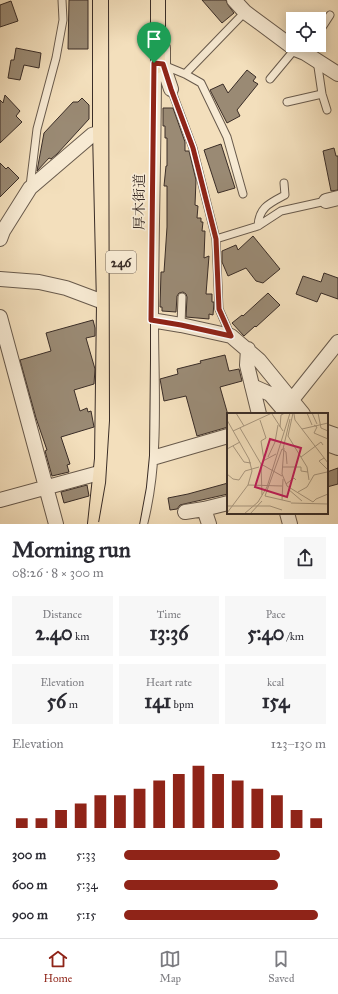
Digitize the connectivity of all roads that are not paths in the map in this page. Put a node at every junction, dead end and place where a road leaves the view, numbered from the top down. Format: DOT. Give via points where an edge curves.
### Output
graph roads {
  1 [pos="62,0"];
  2 [pos="104,0"];
  3 [pos="120,0"];
  4 [pos="139,0"];
  5 [pos="154,0"];
  6 [pos="164,0"];
  7 [pos="234,0"];
  8 [pos="245,12"];
  9 [pos="330,16"];
  10 [pos="326,22"];
  11 [pos="286,38"];
  12 [pos="307,52"];
  13 [pos="159,64"];
  14 [pos="105,66"];
  15 [pos="185,74"];
  16 [pos="338,74"];
  17 [pos="270,79"];
  18 [pos="171,89"];
  19 [pos="322,94"];
  20 [pos="287,102"];
  21 [pos="327,110"];
  22 [pos="104,131"];
  23 [pos="284,183"];
  24 [pos="30,188"];
  25 [pos="243,194"];
  26 [pos="332,200"];
  27 [pos="258,226"];
  28 [pos="1,232"];
  29 [pos="216,239"];
  30 [pos="0,279"];
  31 [pos="182,297"];
  32 [pos="108,304"];
  33 [pos="0,318"];
  34 [pos="151,320"];
  35 [pos="181,325"];
  36 [pos="231,336"];
  37 [pos="338,342"];
  38 [pos="248,350"];
  39 [pos="252,386"];
  40 [pos="289,407"];
  41 [pos="259,413"];
  42 [pos="301,413"];
  43 [pos="328,432"];
  44 [pos="227,436"];
  45 [pos="338,436"];
  46 [pos="328,444"];
  47 [pos="338,448"];
  48 [pos="150,458"];
  49 [pos="104,472"];
  50 [pos="47,487"];
  51 [pos="0,500"];
  52 [pos="227,502"];
  53 [pos="204,509"];
  54 [pos="185,512"];
  55 [pos="287,514"];
  56 [pos="56,524"];
  57 [pos="99,524"];
  58 [pos="110,524"];
  59 [pos="128,524"];
  60 [pos="140,524"];
  61 [pos="209,524"];
  62 [pos="290,524"];
  1 -- 24 [label="lane" via="63,20 56,58 37,128"];
  2 -- 14 [label="highway"];
  3 -- 58 [label="highway, 厚木街道 / 246, bridge" via="121,421 117,484"];
  4 -- 59 [label="highway, 厚木街道 / 246, bridge" via="138,442 135,486"];
  5 -- 13 [label="highway"];
  6 -- 13 [label="street"];
  7 -- 8 [label="street"];
  8 -- 11 [label="street"];
  8 -- 15 [label="lane"];
  9 -- 10 [label="lane"];
  12 -- 16 [label="street"];
  12 -- 17 [label="lane"];
  12 -- 19 [label="lane"];
  13 -- 14 [label="street"];
  13 -- 15 [label="lane"];
  13 -- 18 [label="street"];
  13 -- 34 [label="street"];
  14 -- 22 [label="highway"];
  15 -- 25 [label="lane" via="201,83 227,137"];
  18 -- 29 [label="lane" via="193,148"];
  19 -- 20 [label="lane"];
  19 -- 21 [label="lane"];
  22 -- 24 [label="street" via="92,135"];
  22 -- 32 [label="highway"];
  23 -- 27 [label="lane" via="285,194 266,206 258,218"];
  24 -- 28 [label="street"];
  26 -- 27 [label="lane" via="281,212"];
  27 -- 29 [label="lane"];
  29 -- 36 [label="lane" via="219,309"];
  30 -- 32 [label="street" via="39,282 66,288"];
  31 -- 35 [label="lane"];
  32 -- 34 [label="street"];
  32 -- 49 [label="highway"];
  33 -- 50 [label="street"];
  34 -- 35 [label="street"];
  34 -- 48 [label="street"];
  35 -- 36 [label="street"];
  36 -- 38 [label="street"];
  37 -- 40 [label="street"];
  38 -- 39 [label="street" via="247,365"];
  38 -- 40 [label="street" via="259,360"];
  39 -- 40 [label="street"];
  39 -- 41 [label="street"];
  40 -- 42 [label="street"];
  43 -- 45 [label="street"];
  44 -- 48 [label="street"];
  46 -- 47 [label="street"];
  48 -- 49 [label="street"];
  48 -- 60 [label="street"];
  49 -- 50 [label="street"];
  49 -- 57 [label="highway"];
  50 -- 51 [label="street"];
  50 -- 56 [label="street"];
  52 -- 53 [label="street"];
  53 -- 54 [label="street"];
  53 -- 61 [label="street"];
  55 -- 62 [label="street"];
}
